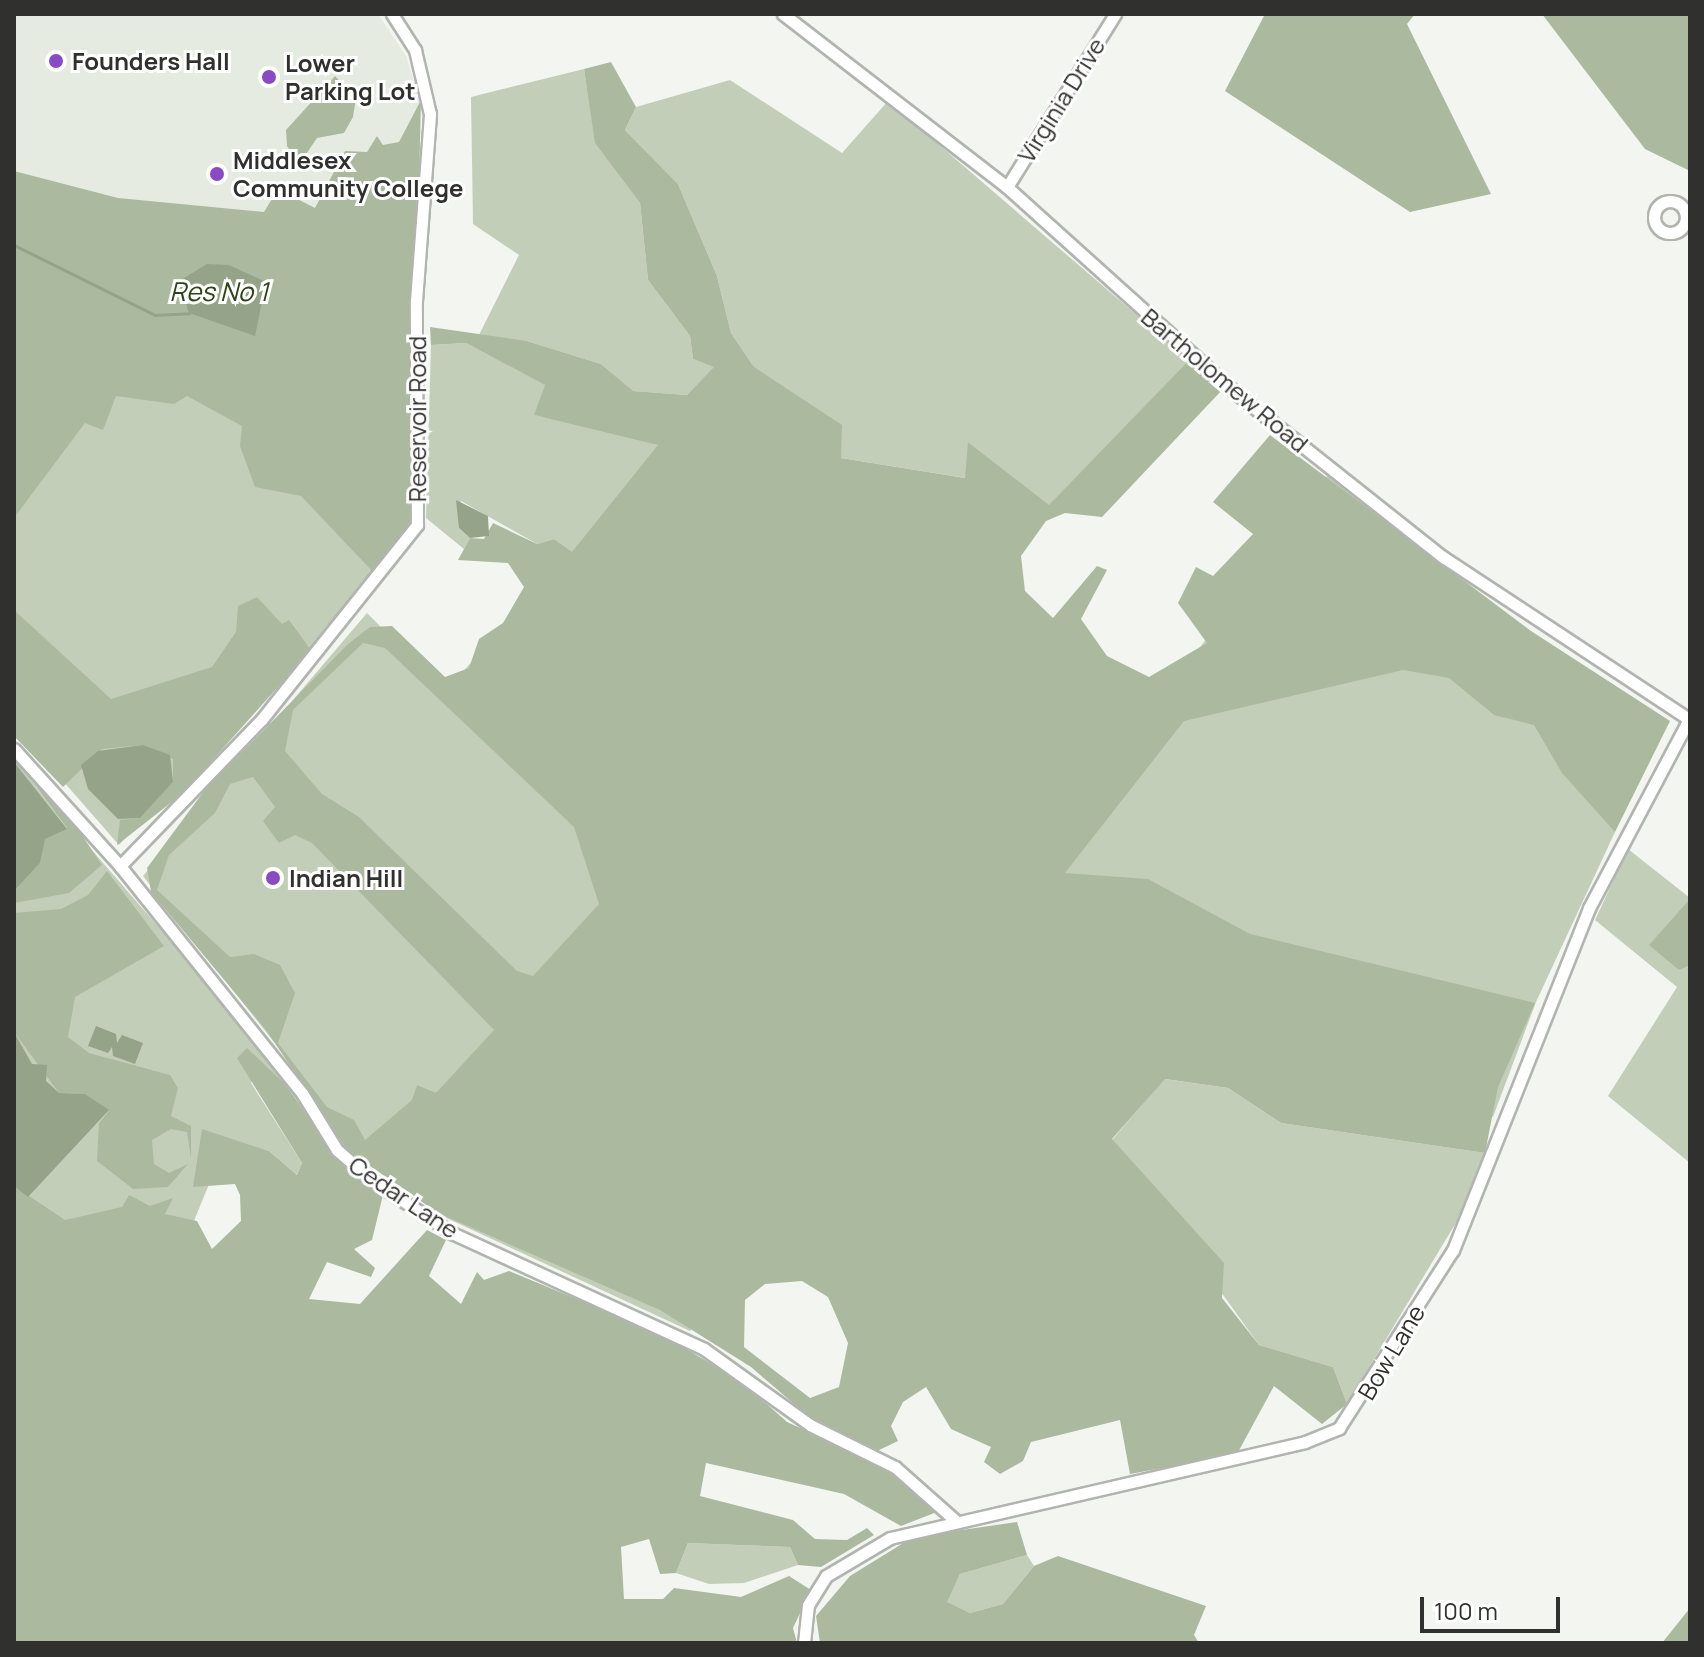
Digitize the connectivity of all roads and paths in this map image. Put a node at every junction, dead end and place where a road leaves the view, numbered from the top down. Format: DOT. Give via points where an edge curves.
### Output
graph roads {
  1 [pos="392,14"];
  2 [pos="783,14"];
  3 [pos="1115,14"];
  4 [pos="1007,187"];
  5 [pos="1689,718"];
  6 [pos="14,749"];
  7 [pos="120,866"];
  8 [pos="955,1520"];
  9 [pos="804,1643"];
  1 -- 7 [label="street, Reservoir Road" via="418,56 430,114 416,301 417,525 262,719"];
  2 -- 4 [label="street, Bartholomew Road"];
  3 -- 4 [label="street, Virginia Drive"];
  4 -- 5 [label="street, Bartholomew Road" via="1237,394 1443,557"];
  5 -- 8 [label="street, Bow Lane" via="1589,908 1453,1250 1363,1400 1339,1428 1071,1499"];
  6 -- 7 [label="street, Cedar Lane"];
  7 -- 8 [label="street, Cedar Lane" via="302,1093 337,1150 373,1181 452,1233 704,1349 810,1425 895,1467"];
  8 -- 9 [label="street, Bow Lane" via="890,1538 826,1576 808,1605"];
}
